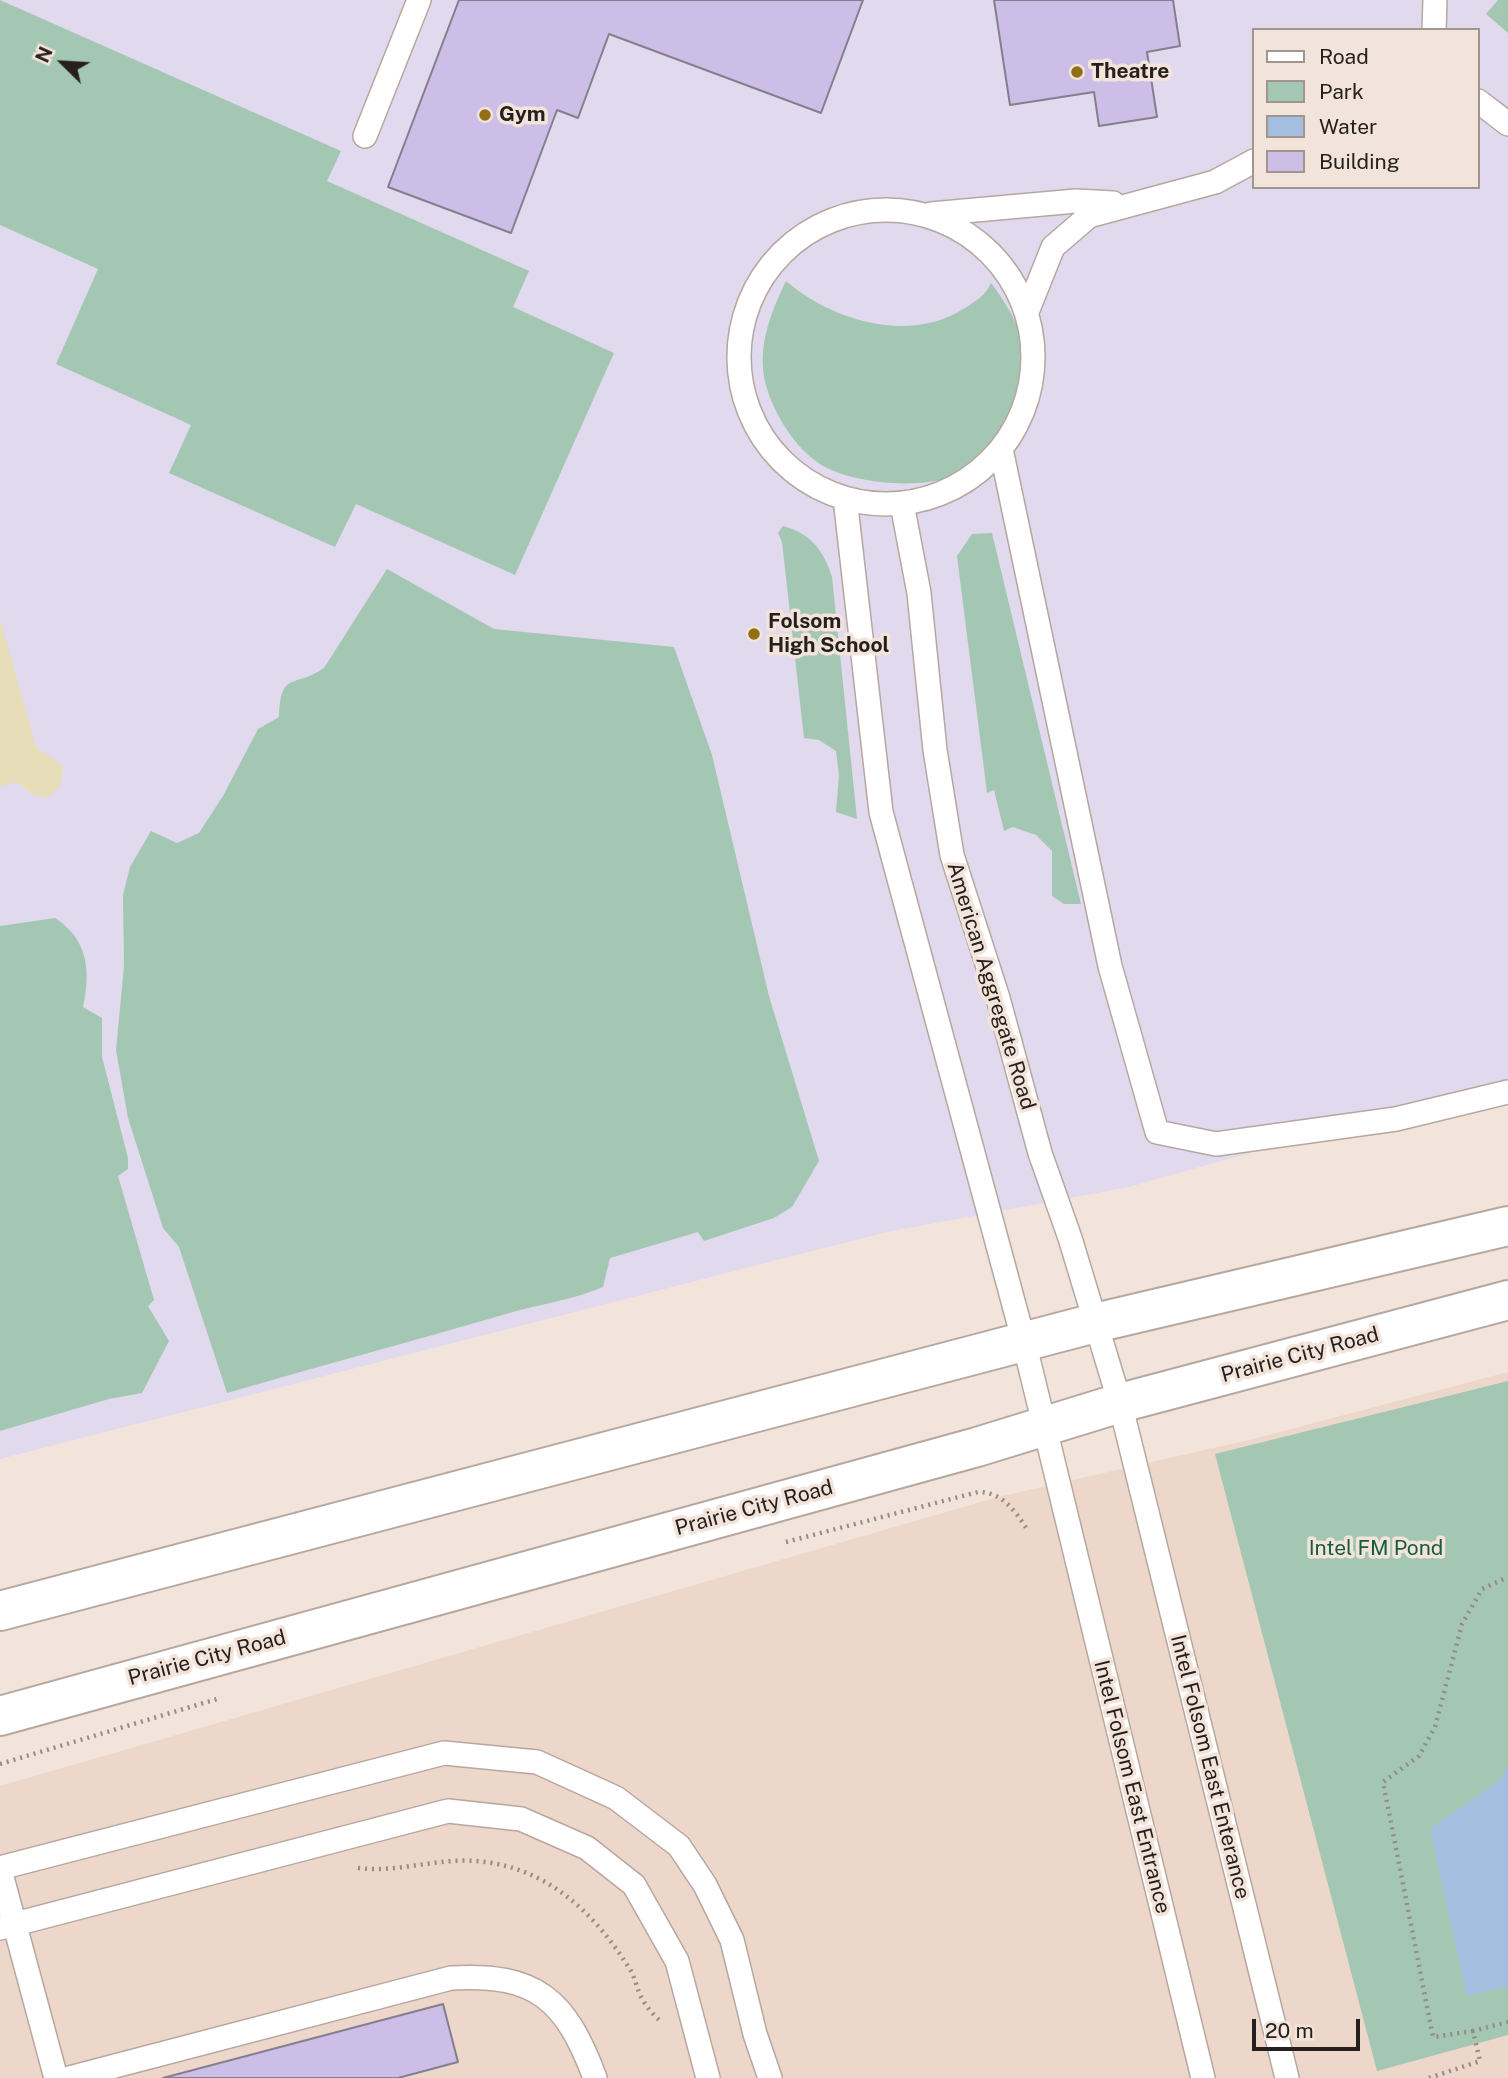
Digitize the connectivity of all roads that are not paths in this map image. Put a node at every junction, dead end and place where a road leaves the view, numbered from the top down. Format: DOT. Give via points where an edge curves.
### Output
graph roads {
  1 [pos="419,0"];
  2 [pos="1435,0"];
  3 [pos="1434,28"];
  4 [pos="1480,103"];
  5 [pos="1508,124"];
  6 [pos="365,136"];
  7 [pos="1252,162"];
  8 [pos="1133,204"];
  9 [pos="928,214"];
  10 [pos="1027,312"];
  11 [pos="1001,449"];
  12 [pos="845,498"];
  13 [pos="902,504"];
  14 [pos="1508,1092"];
  15 [pos="1508,1226"];
  16 [pos="1508,1300"];
  17 [pos="1095,1323"];
  18 [pos="1024,1342"];
  19 [pos="1120,1404"];
  20 [pos="1043,1427"];
  21 [pos="1132,1457"];
  22 [pos="0,1611"];
  23 [pos="0,1716"];
  24 [pos="0,1869"];
  25 [pos="7,1926"];
  26 [pos="56,2078"];
  27 [pos="69,2078"];
  28 [pos="595,2078"];
  29 [pos="708,2078"];
  30 [pos="770,2078"];
  31 [pos="1203,2078"];
  32 [pos="1287,2078"];
  1 -- 6 [label="lane"];
  2 -- 3 [label="lane"];
  4 -- 5 [label="lane"];
  7 -- 8 [label="lane" via="1215,182"];
  8 -- 9 [label="lane" via="1076,201"];
  8 -- 10 [label="lane" via="1089,216 1053,247"];
  9 -- 10 [label="lane" via="979,241 1005,270"];
  9 -- 12 [label="lane" via="873,209 820,224 776,258 748,305 739,359 749,411 760,434 794,472"];
  10 -- 11 [label="lane" via="1033,340 1030,388 1017,425"];
  11 -- 13 [label="lane" via="957,486"];
  11 -- 14 [label="lane" via="1110,965 1157,1132 1216,1144 1396,1119"];
  12 -- 13 [label="lane"];
  12 -- 18 [label="lane, Intel Folsom East Entrance" via="881,812"];
  13 -- 17 [label="lane, American Aggregate Road" via="919,593 935,750 952,855"];
  15 -- 17 [label="main road"];
  16 -- 19 [label="main road, Prairie City Road"];
  17 -- 18 [label="main road"];
  17 -- 19 [label="lane, American Aggregate Road"];
  18 -- 20 [label="lane, Intel Folsom East Entrance"];
  18 -- 22 [label="main road"];
  19 -- 20 [label="main road, Prairie City Road"];
  19 -- 21 [label="lane, American Aggregate Road"];
  20 -- 23 [label="main road, Prairie City Road"];
  20 -- 31 [label="lane, Intel Folsom East Entrance"];
  21 -- 32 [label="lane, Intel Folsom East Enterance"];
  24 -- 25 [label="lane"];
  24 -- 30 [label="lane" via="444,1753 537,1762 617,1798 679,1846 732,1940"];
  25 -- 26 [label="lane"];
  25 -- 29 [label="lane" via="447,1811 521,1819 587,1848 634,1885 677,1961"];
  27 -- 28 [label="lane" via="451,1978 490,1976 545,1996 566,2016"];
}
